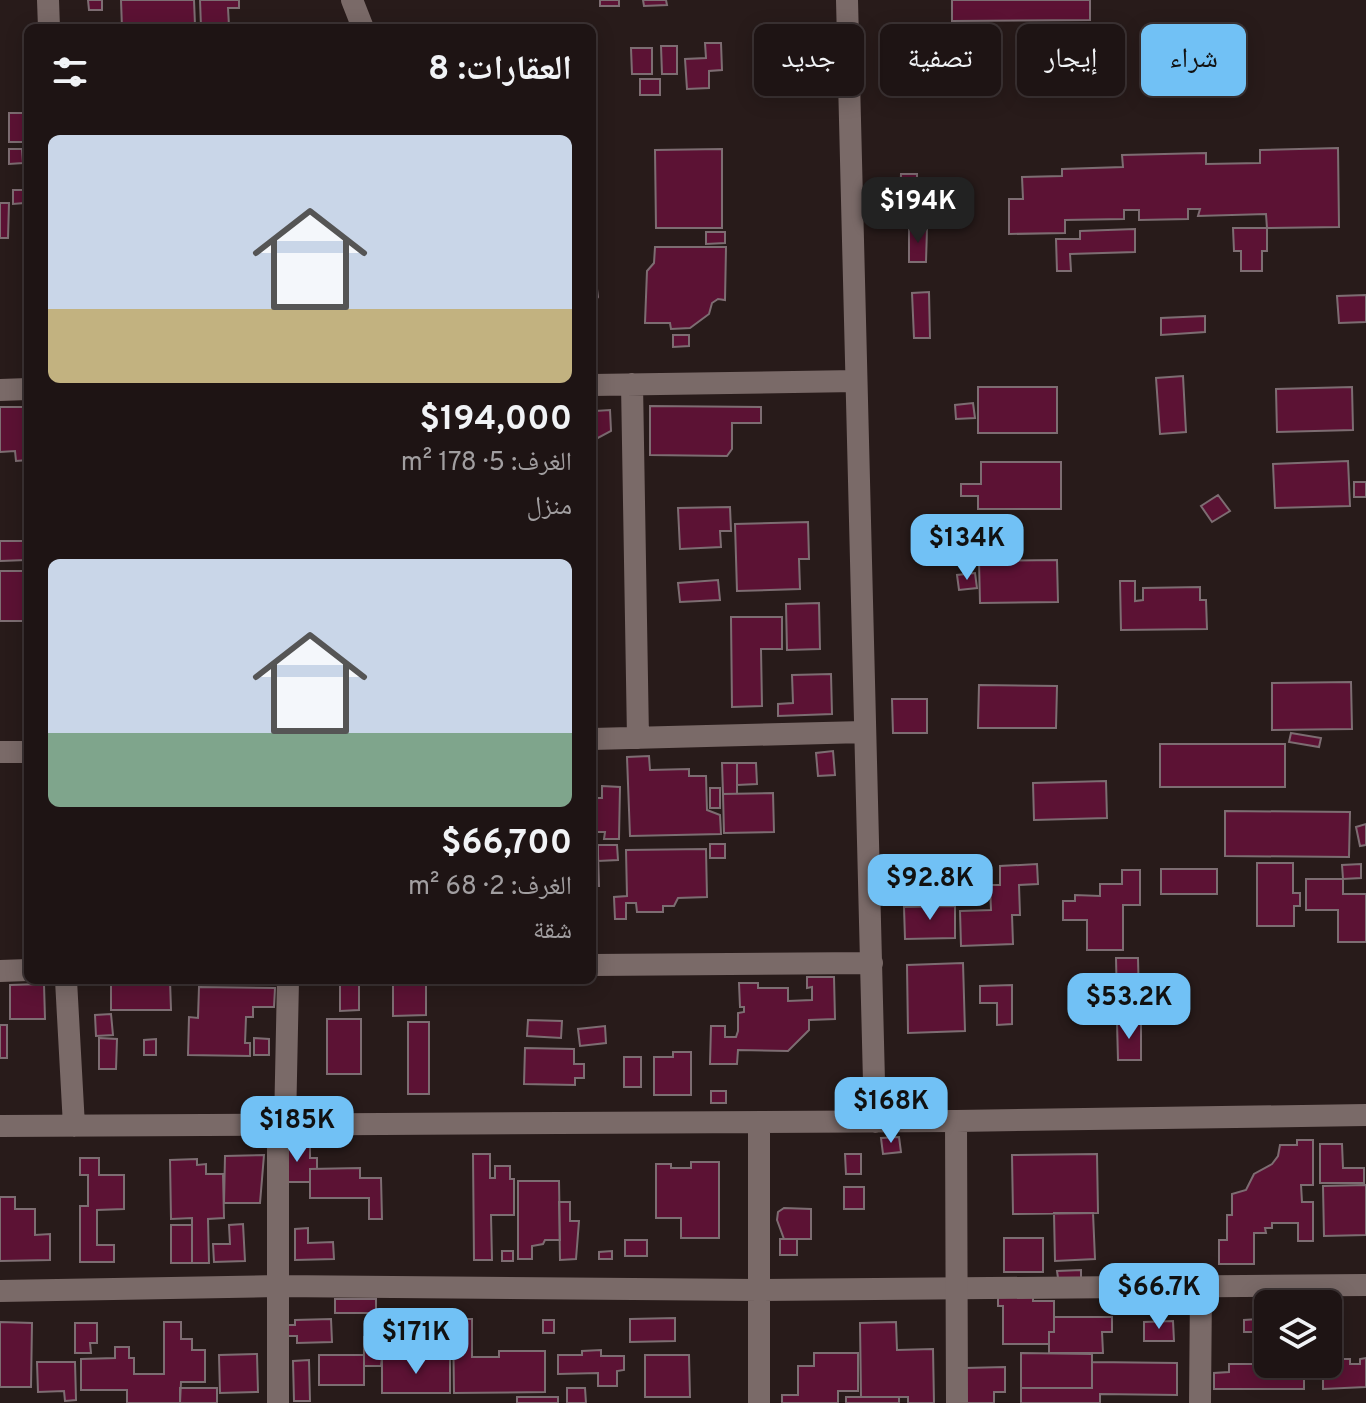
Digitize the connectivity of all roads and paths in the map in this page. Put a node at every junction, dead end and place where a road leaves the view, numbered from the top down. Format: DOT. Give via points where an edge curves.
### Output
graph roads {
  1 [pos="48,0"];
  2 [pos="352,0"];
  3 [pos="847,0"];
  4 [pos="49,24"];
  5 [pos="361,24"];
  6 [pos="856,381"];
  7 [pos="632,384"];
  8 [pos="596,385"];
  9 [pos="24,389"];
  10 [pos="0,390"];
  11 [pos="864,732"];
  12 [pos="638,738"];
  13 [pos="596,739"];
  14 [pos="0,752"];
  15 [pos="24,752"];
  16 [pos="872,963"];
  17 [pos="596,965"];
  18 [pos="24,970"];
  19 [pos="0,971"];
  20 [pos="66,984"];
  21 [pos="288,984"];
  22 [pos="1366,1115"];
  23 [pos="956,1121"];
  24 [pos="759,1122"];
  25 [pos="875,1122"];
  26 [pos="282,1125"];
  27 [pos="0,1126"];
  28 [pos="74,1126"];
  29 [pos="1366,1285"];
  30 [pos="277,1286"];
  31 [pos="956,1287"];
  32 [pos="1201,1287"];
  33 [pos="758,1290"];
  34 [pos="0,1291"];
  35 [pos="278,1403"];
  36 [pos="759,1403"];
  37 [pos="957,1403"];
  38 [pos="1200,1403"];
  1 -- 4 [label="street"];
  2 -- 5 [label="street"];
  3 -- 6 [label="street"];
  6 -- 7 [label="street"];
  6 -- 11 [label="street"];
  7 -- 8 [label="street"];
  7 -- 12 [label="street"];
  9 -- 10 [label="street"];
  11 -- 12 [label="street"];
  11 -- 16 [label="street"];
  12 -- 13 [label="street"];
  14 -- 15 [label="street"];
  16 -- 17 [label="street"];
  16 -- 25 [label="street"];
  18 -- 19 [label="street"];
  20 -- 28 [label="street"];
  21 -- 26 [label="street"];
  22 -- 23 [label="street"];
  23 -- 25 [label="street"];
  23 -- 31 [label="street"];
  24 -- 25 [label="street"];
  24 -- 26 [label="street"];
  24 -- 33 [label="street"];
  26 -- 28 [label="street"];
  26 -- 30 [label="street"];
  27 -- 28 [label="street"];
  29 -- 32 [label="street"];
  30 -- 33 [label="street"];
  30 -- 34 [label="street"];
  30 -- 35 [label="street"];
  31 -- 32 [label="street"];
  31 -- 33 [label="street"];
  31 -- 37 [label="street"];
  32 -- 38 [label="street"];
  33 -- 36 [label="street"];
}
